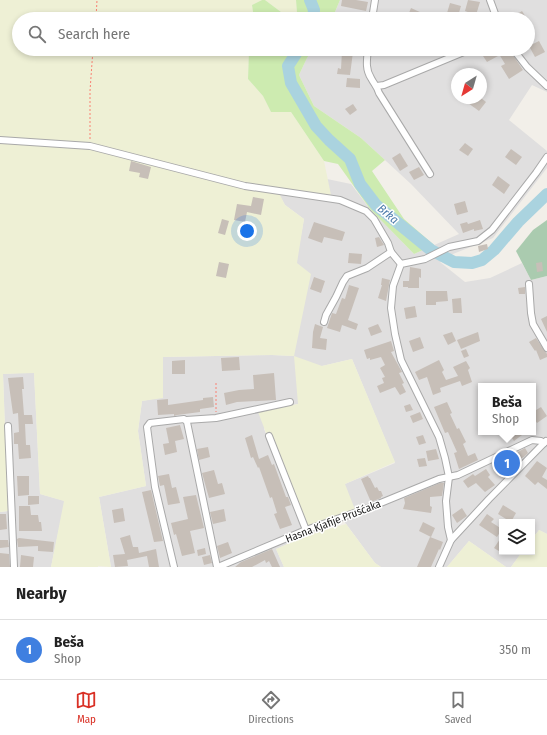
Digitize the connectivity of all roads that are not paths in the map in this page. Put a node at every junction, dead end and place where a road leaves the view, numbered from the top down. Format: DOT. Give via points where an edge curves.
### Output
graph roads {
  1 [pos="375,0"];
  2 [pos="490,0"];
  3 [pos="373,12"];
  4 [pos="494,12"];
  5 [pos="367,56"];
  6 [pos="453,56"];
  7 [pos="518,56"];
  8 [pos="377,86"];
  9 [pos="547,86"];
  10 [pos="0,140"];
  11 [pos="547,157"];
  12 [pos="430,174"];
  13 [pos="391,252"];
  14 [pos="401,264"];
  15 [pos="529,284"];
  16 [pos="324,322"];
  17 [pos="547,348"];
  18 [pos="290,402"];
  19 [pos="186,420"];
  20 [pos="8,426"];
  21 [pos="269,436"];
  22 [pos="546,442"];
  23 [pos="449,477"];
  24 [pos="306,530"];
  25 [pos="451,540"];
  26 [pos="14,567"];
  27 [pos="174,567"];
  28 [pos="217,567"];
  29 [pos="439,567"];
  1 -- 3 [label="street"];
  2 -- 4 [label="street"];
  5 -- 8 [label="street" via="366,66"];
  6 -- 8 [label="street"];
  7 -- 9 [label="street"];
  8 -- 12 [label="street"];
  10 -- 13 [label="street" via="90,146 245,186 340,200 366,211 374,219"];
  11 -- 14 [label="street" via="492,230 478,241 449,247 425,259"];
  13 -- 14 [label="street"];
  13 -- 16 [label="street" via="367,268 347,276"];
  14 -- 23 [label="street" via="391,301 394,334 401,360 439,437"];
  15 -- 17 [label="street" via="533,324"];
  18 -- 19 [label="street" via="216,418"];
  19 -- 27 [label="street" via="150,423 146,427 155,487"];
  19 -- 28 [label="street"];
  20 -- 26 [label="street"];
  21 -- 24 [label="street"];
  22 -- 23 [label="street, Hasna Kjafije Prušćaka" via="532,440"];
  22 -- 25 [label="street"];
  23 -- 24 [label="street, Hasna Kjafije Prušćaka"];
  23 -- 25 [label="street" via="446,501"];
  24 -- 28 [label="street, Hasna Kjafije Prušćaka"];
  25 -- 29 [label="street"];
}
